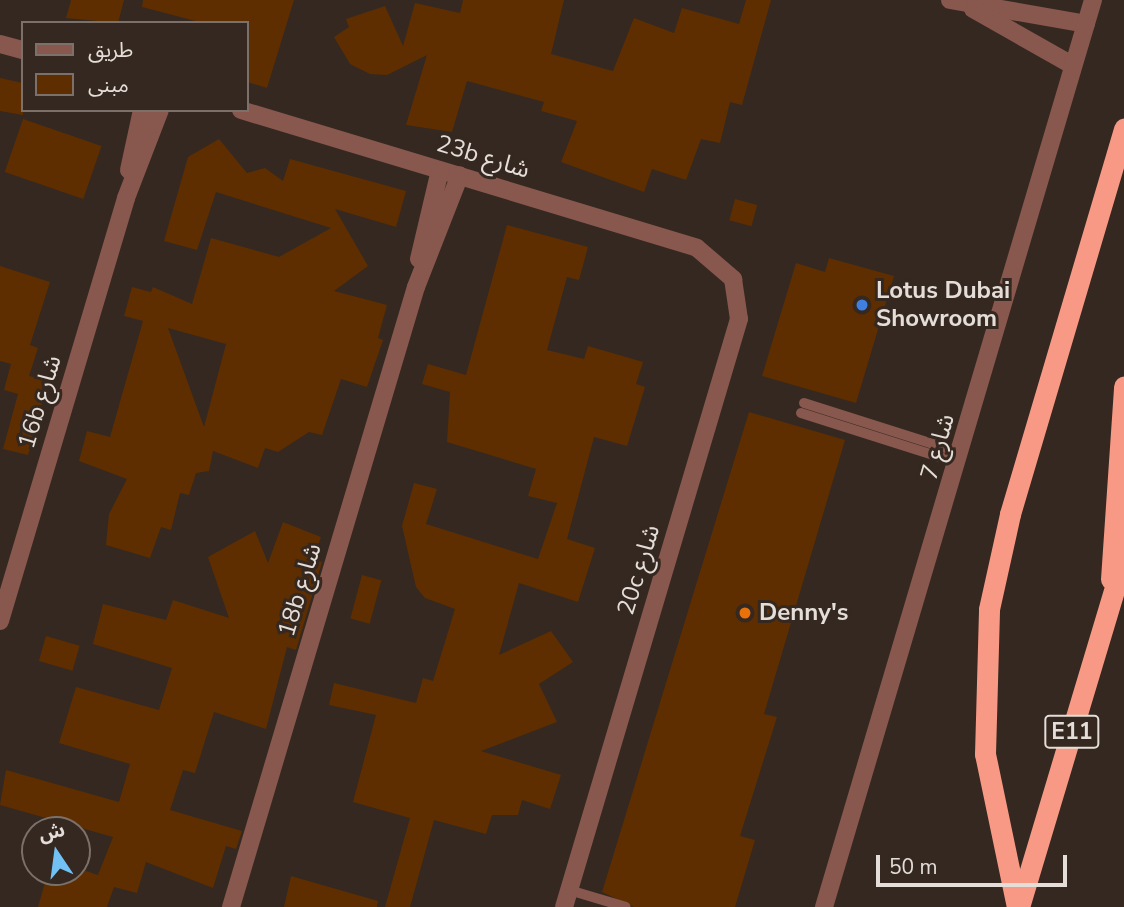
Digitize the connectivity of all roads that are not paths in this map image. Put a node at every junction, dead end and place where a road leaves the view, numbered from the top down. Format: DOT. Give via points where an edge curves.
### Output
graph roads {
  1 [pos="1093,0"];
  2 [pos="957,2"];
  3 [pos="1086,24"];
  4 [pos="0,44"];
  5 [pos="21,49"];
  6 [pos="1072,65"];
  7 [pos="142,112"];
  8 [pos="159,112"];
  9 [pos="248,112"];
  10 [pos="1124,129"];
  11 [pos="440,170"];
  12 [pos="460,175"];
  13 [pos="126,198"];
  14 [pos="709,254"];
  15 [pos="416,287"];
  16 [pos="1124,386"];
  17 [pos="802,408"];
  18 [pos="960,458"];
  19 [pos="1124,557"];
  20 [pos="1111,600"];
  21 [pos="0,621"];
  22 [pos="567,898"];
  23 [pos="231,907"];
  24 [pos="626,907"];
  25 [pos="824,907"];
  26 [pos="1018,907"];
  1 -- 3 [label="street, شارع 7"];
  2 -- 3 [label="street"];
  2 -- 6 [label="street"];
  3 -- 6 [label="street, شارع 7"];
  4 -- 5 [label="street"];
  6 -- 18 [label="street, شارع 7"];
  7 -- 13 [label="street, 16b شارع"];
  8 -- 13 [label="street, 16b شارع"];
  9 -- 11 [label="street, 23b شارع"];
  10 -- 26 [label="highway" via="1010,514 989,609 985,754"];
  11 -- 12 [label="street, 23b شارع"];
  11 -- 15 [label="street, 18b شارع"];
  12 -- 14 [label="street, 23b شارع"];
  12 -- 15 [label="street, 18b شارع"];
  13 -- 21 [label="street, 16b شارع"];
  14 -- 22 [label="street, 20c شارع" via="733,279 739,319"];
  15 -- 23 [label="street, 18b شارع"];
  16 -- 20 [label="highway" via="1112,498"];
  17 -- 18 [label="lane"];
  18 -- 25 [label="street, شارع 7"];
  19 -- 20 [label="highway, E11"];
  20 -- 26 [label="highway, E11"];
  22 -- 24 [label="lane"];
}
